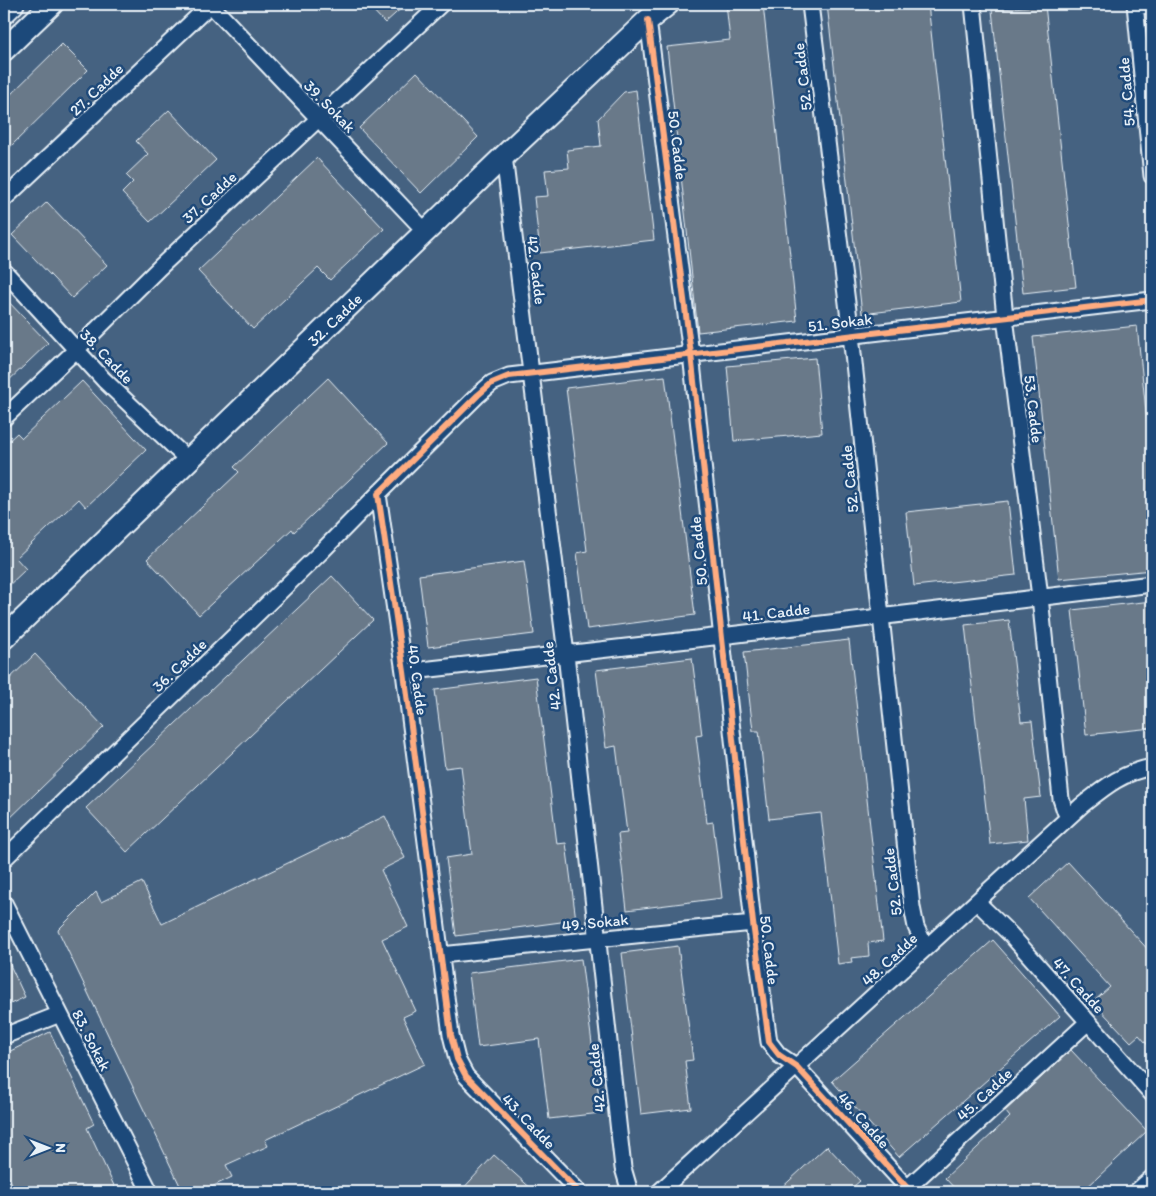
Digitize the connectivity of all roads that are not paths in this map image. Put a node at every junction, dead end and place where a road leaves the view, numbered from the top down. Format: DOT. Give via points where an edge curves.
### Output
graph roads {
  1 [pos="13,4"];
  2 [pos="52,4"];
  3 [pos="210,4"];
  4 [pos="441,4"];
  5 [pos="810,4"];
  6 [pos="973,4"];
  7 [pos="1135,5"];
  8 [pos="1152,5"];
  9 [pos="658,9"];
  10 [pos="4,13"];
  11 [pos="4,50"];
  12 [pos="318,119"];
  13 [pos="504,156"];
  14 [pos="1152,176"];
  15 [pos="4,199"];
  16 [pos="426,232"];
  17 [pos="4,271"];
  18 [pos="1152,300"];
  19 [pos="1005,317"];
  20 [pos="851,335"];
  21 [pos="76,350"];
  22 [pos="691,354"];
  23 [pos="532,372"];
  24 [pos="4,418"];
  25 [pos="188,460"];
  26 [pos="378,494"];
  27 [pos="1152,584"];
  28 [pos="1040,597"];
  29 [pos="881,616"];
  30 [pos="721,636"];
  31 [pos="4,638"];
  32 [pos="566,654"];
  33 [pos="404,672"];
  34 [pos="1152,767"];
  35 [pos="1069,817"];
  36 [pos="4,859"];
  37 [pos="977,902"];
  38 [pos="4,903"];
  39 [pos="753,923"];
  40 [pos="598,939"];
  41 [pos="926,948"];
  42 [pos="441,955"];
  43 [pos="60,1014"];
  44 [pos="1088,1022"];
  45 [pos="4,1036"];
  46 [pos="797,1067"];
  47 [pos="460,1068"];
  48 [pos="1152,1094"];
  49 [pos="1152,1178"];
  50 [pos="907,1191"];
  51 [pos="150,1192"];
  52 [pos="579,1192"];
  53 [pos="630,1192"];
  54 [pos="659,1192"];
  55 [pos="1136,1192"];
  1 -- 10 [label="street"];
  2 -- 11 [label="street"];
  3 -- 12 [label="street, 39. Sokak"];
  3 -- 15 [label="street, 27. Cadde"];
  4 -- 12 [label="street, 37. Cadde"];
  5 -- 20 [label="street, 52. Cadde"];
  6 -- 19 [label="street, 53. Cadde"];
  7 -- 8 [label="street"];
  7 -- 14 [label="street, 54. Cadde"];
  9 -- 13 [label="street, 32. Cadde"];
  9 -- 22 [label="street, 50. Cadde"];
  12 -- 16 [label="street, 39. Sokak"];
  12 -- 21 [label="street, 37. Cadde"];
  13 -- 16 [label="street, 32. Cadde"];
  13 -- 23 [label="street, 42. Cadde"];
  16 -- 25 [label="street, 32. Cadde"];
  17 -- 21 [label="street, 38. Cadde"];
  18 -- 19 [label="street, 51. Sokak"];
  19 -- 20 [label="street, 51. Sokak"];
  19 -- 28 [label="street, 53. Cadde"];
  20 -- 22 [label="street, 51. Sokak"];
  20 -- 29 [label="street, 52. Cadde"];
  21 -- 24 [label="street, 37. Cadde"];
  21 -- 25 [label="street, 38. Cadde"];
  22 -- 23 [label="street, 51. Sokak"];
  22 -- 30 [label="street, 50. Cadde"];
  23 -- 26 [label="street" via="492,383"];
  23 -- 32 [label="street, 42. Cadde"];
  25 -- 31 [label="street, 32. Cadde"];
  26 -- 33 [label="street, 40. Cadde"];
  26 -- 36 [label="street, 36. Cadde"];
  27 -- 28 [label="street, 41. Cadde"];
  28 -- 29 [label="street, 41. Cadde"];
  28 -- 35 [label="street, 53. Cadde" via="1061,799"];
  29 -- 30 [label="street, 41. Cadde"];
  29 -- 41 [label="street, 52. Cadde" via="912,907 916,927"];
  30 -- 32 [label="street, 41. Cadde"];
  30 -- 39 [label="street, 50. Cadde"];
  32 -- 33 [label="street, 41. Cadde"];
  32 -- 40 [label="street, 42. Cadde"];
  33 -- 42 [label="street, 40. Cadde"];
  34 -- 35 [label="street, 48. Cadde" via="1115,780"];
  35 -- 37 [label="street, 48. Cadde"];
  37 -- 41 [label="street, 48. Cadde"];
  37 -- 44 [label="street, 47. Cadde" via="1011,935"];
  38 -- 43 [label="street, 83. Sokak"];
  39 -- 40 [label="street, 49. Sokak"];
  39 -- 46 [label="street, 50. Cadde" via="769,1042 779,1055"];
  40 -- 42 [label="street, 49. Sokak"];
  40 -- 53 [label="street, 42. Cadde" via="624,1168"];
  41 -- 46 [label="street, 48. Cadde"];
  42 -- 47 [label="street, 40. Cadde" via="451,1035"];
  43 -- 45 [label="street"];
  43 -- 51 [label="street, 83. Sokak"];
  44 -- 48 [label="street, 47. Cadde"];
  44 -- 50 [label="street, 45. Cadde"];
  46 -- 50 [label="street, 46. Cadde"];
  46 -- 54 [label="street, 48. Cadde"];
  47 -- 52 [label="street, 43. Cadde"];
  49 -- 55 [label="street"];
}
